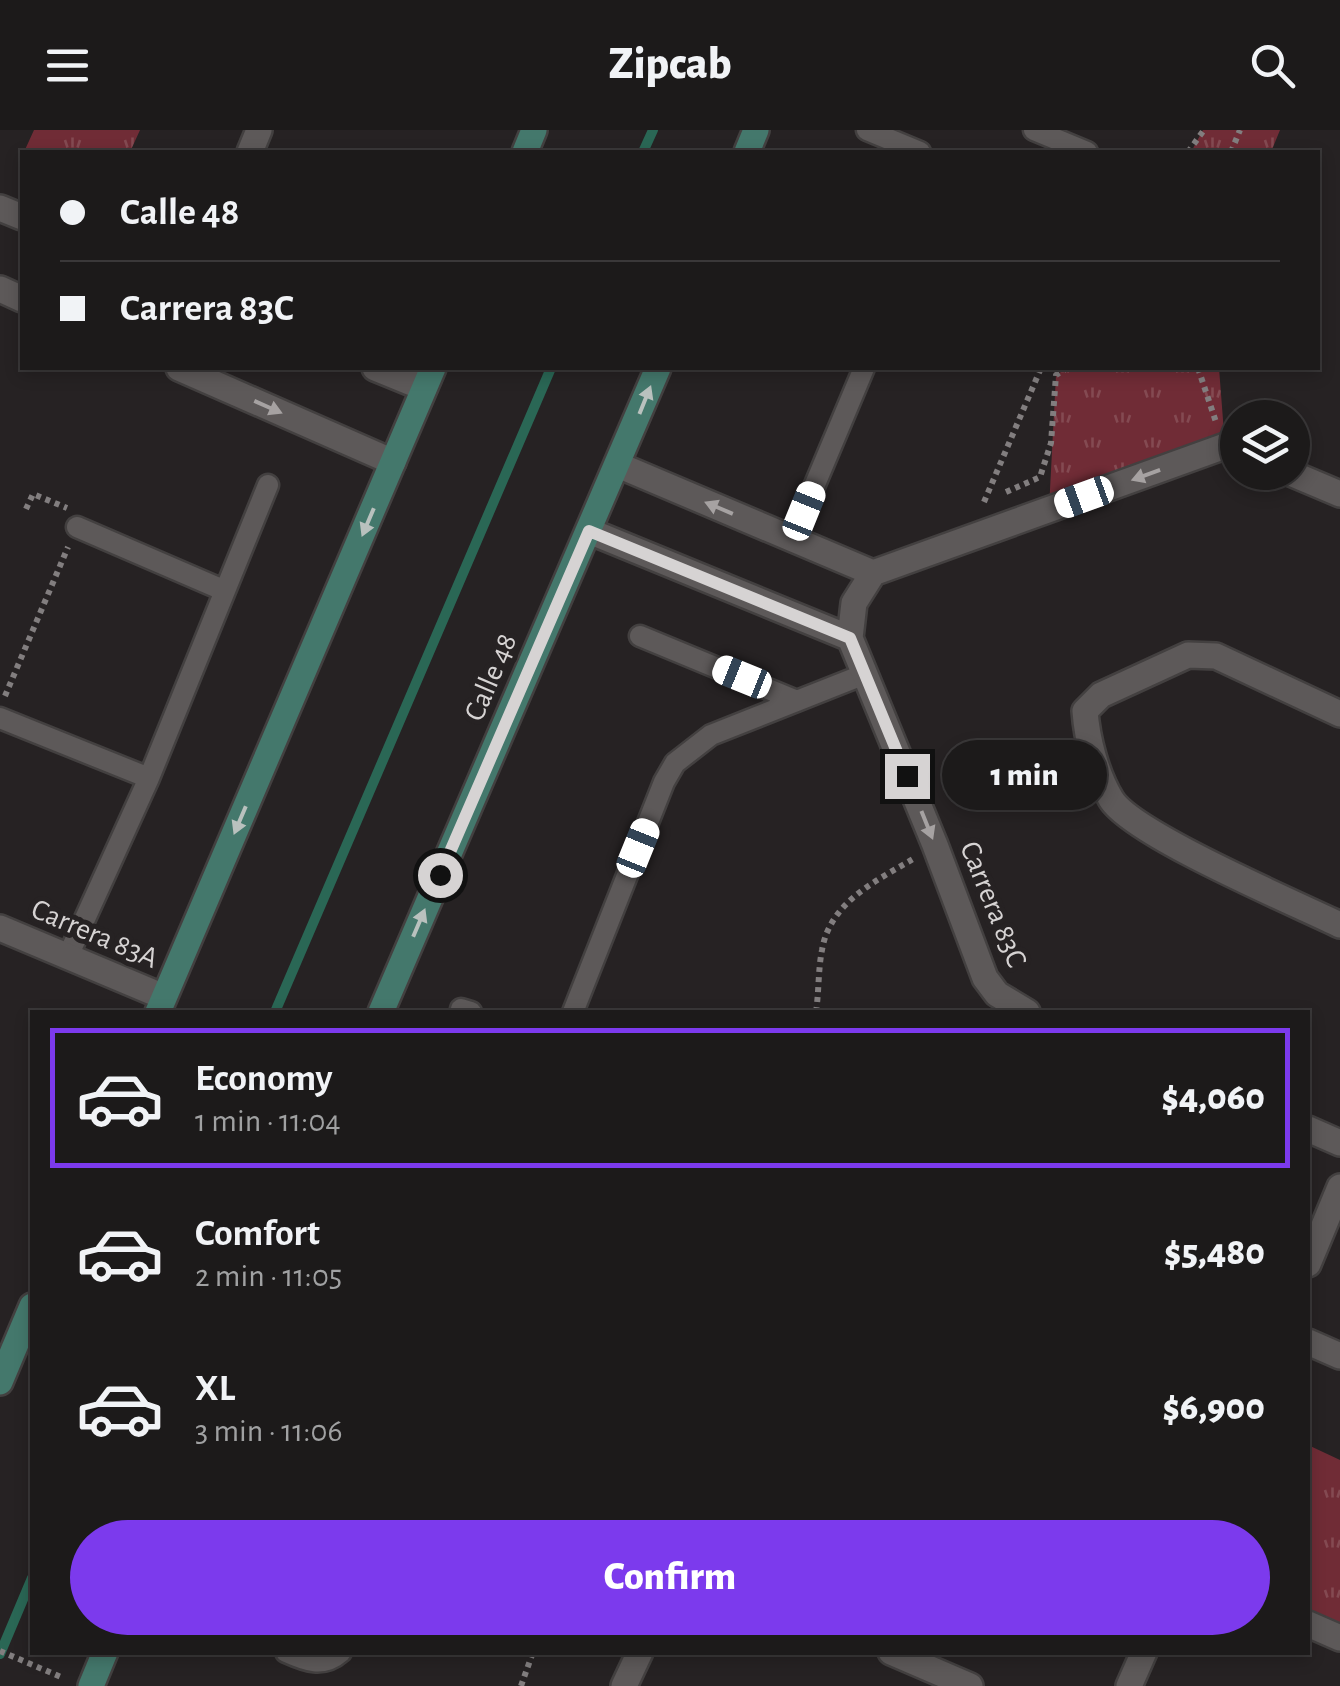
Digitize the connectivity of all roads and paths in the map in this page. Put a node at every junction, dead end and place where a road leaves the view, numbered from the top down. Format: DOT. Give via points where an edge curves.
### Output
graph roads {
  1 [pos="867,130"];
  2 [pos="1034,130"];
  3 [pos="915,150"];
  4 [pos="1082,150"];
  5 [pos="183,370"];
  6 [pos="386,370"];
  7 [pos="657,370"];
  8 [pos="863,370"];
  9 [pos="1041,370"];
  10 [pos="1064,370"];
  11 [pos="1199,370"];
  12 [pos="429,378"];
  13 [pos="1220,422"];
  14 [pos="1220,453"];
  15 [pos="393,462"];
  16 [pos="618,466"];
  17 [pos="1310,481"];
  18 [pos="268,485"];
  19 [pos="1340,494"];
  20 [pos="984,502"];
  21 [pos="26,509"];
  22 [pos="968,512"];
  23 [pos="77,526"];
  24 [pos="589,531"];
  25 [pos="792,539"];
  26 [pos="873,573"];
  27 [pos="223,590"];
  28 [pos="640,636"];
  29 [pos="850,638"];
  30 [pos="865,674"];
  31 [pos="798,701"];
  32 [pos="0,709"];
  33 [pos="1340,714"];
  34 [pos="0,718"];
  35 [pos="149,778"];
  36 [pos="935,845"];
  37 [pos="1340,925"];
  38 [pos="0,928"];
  39 [pos="68,956"];
  40 [pos="161,1005"];
  41 [pos="382,1010"];
  42 [pos="575,1010"];
  43 [pos="816,1010"];
  44 [pos="1017,1010"];
  45 [pos="1340,1187"];
  46 [pos="1310,1259"];
  47 [pos="30,1311"];
  48 [pos="1310,1343"];
  49 [pos="1340,1356"];
  50 [pos="0,1382"];
  51 [pos="1310,1625"];
  52 [pos="1340,1638"];
  53 [pos="0,1651"];
  54 [pos="104,1655"];
  55 [pos="295,1655"];
  56 [pos="337,1655"];
  57 [pos="533,1655"];
  58 [pos="639,1655"];
  59 [pos="899,1655"];
  60 [pos="1143,1655"];
  61 [pos="61,1677"];
  62 [pos="90,1686"];
  63 [pos="520,1686"];
  64 [pos="624,1686"];
  65 [pos="970,1686"];
  66 [pos="1129,1686"];
  1 -- 3 [label="lane"];
  2 -- 4 [label="lane"];
  5 -- 15 [label="street, one-way"];
  6 -- 12 [label="street"];
  16 -- 7 [label="main road, Calle 48, one-way"];
  8 -- 25 [label="lane"];
  9 -- 20 [label="path"];
  10 -- 20 [label="path" via="1056,375 1052,442 1040,477"];
  11 -- 13 [label="path"];
  12 -- 15 [label="main road"];
  14 -- 26 [label="street, one-way"];
  15 -- 40 [label="main road, one-way"];
  16 -- 24 [label="main road, Calle 48"];
  25 -- 16 [label="street, one-way"];
  17 -- 19 [label="street"];
  18 -- 27 [label="lane"];
  20 -- 22 [label="path"];
  21 -- 23 [label="path" via="32,494 83,514"];
  23 -- 27 [label="lane"];
  23 -- 32 [label="path"];
  24 -- 29 [label="street"];
  41 -- 24 [label="main road, Calle 48, one-way"];
  25 -- 26 [label="street"];
  26 -- 29 [label="street" via="854,603"];
  27 -- 35 [label="lane"];
  28 -- 31 [label="lane"];
  29 -- 30 [label="street, Carrera 83C"];
  30 -- 31 [label="lane"];
  30 -- 36 [label="street, Carrera 83C, one-way"];
  31 -- 42 [label="lane" via="711,735 675,763"];
  33 -- 37 [label="street" via="1216,656 1188,655 1101,694 1085,711 1087,736 1112,801 1140,827"];
  34 -- 35 [label="lane"];
  35 -- 39 [label="lane"];
  36 -- 43 [label="path" via="855,894 834,918 822,947"];
  36 -- 44 [label="street, Carrera 83C" via="985,978"];
  38 -- 39 [label="street, Carrera 83A"];
  39 -- 40 [label="street, Carrera 83A"];
  45 -- 46 [label="street"];
  47 -- 50 [label="main road"];
  48 -- 49 [label="street"];
  51 -- 52 [label="street"];
  53 -- 61 [label="path"];
  54 -- 62 [label="main road"];
  55 -- 56 [label="lane" via="326,1662"];
  57 -- 63 [label="path"];
  58 -- 64 [label="street"];
  59 -- 65 [label="street"];
  60 -- 66 [label="street"];
}
